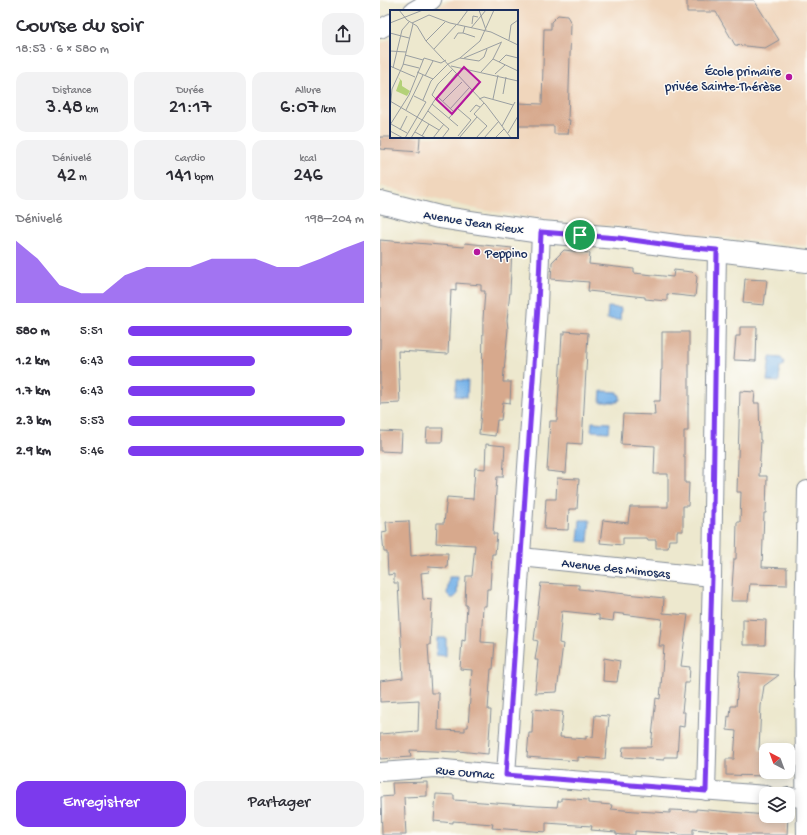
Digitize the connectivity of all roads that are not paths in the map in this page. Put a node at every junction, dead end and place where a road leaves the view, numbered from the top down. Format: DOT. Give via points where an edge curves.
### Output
graph roads {
  1 [pos="432,0"];
  2 [pos="415,10"];
  3 [pos="390,24"];
  4 [pos="380,29"];
  5 [pos="380,202"];
  6 [pos="541,232"];
  7 [pos="717,250"];
  8 [pos="807,261"];
  9 [pos="807,490"];
  10 [pos="521,557"];
  11 [pos="712,577"];
  12 [pos="806,684"];
  13 [pos="380,772"];
  14 [pos="506,775"];
  15 [pos="706,791"];
  16 [pos="759,795"];
  17 [pos="797,797"];
  18 [pos="806,835"];
  1 -- 2 [label="street"];
  3 -- 4 [label="street"];
  5 -- 6 [label="main road, Avenue Jean Rieux" via="439,217"];
  6 -- 7 [label="main road, Avenue Jean Rieux"];
  6 -- 10 [label="street"];
  7 -- 8 [label="main road, Avenue Jean Rieux"];
  7 -- 11 [label="street"];
  9 -- 12 [label="street" via="802,676"];
  10 -- 11 [label="street, Avenue des Mimosas"];
  10 -- 14 [label="street"];
  11 -- 15 [label="street"];
  12 -- 17 [label="street"];
  13 -- 14 [label="street, Rue Ournac" via="435,768"];
  14 -- 15 [label="street, Rue Ournac"];
  15 -- 16 [label="street, Rue Ournac"];
  17 -- 18 [label="street"];
}
